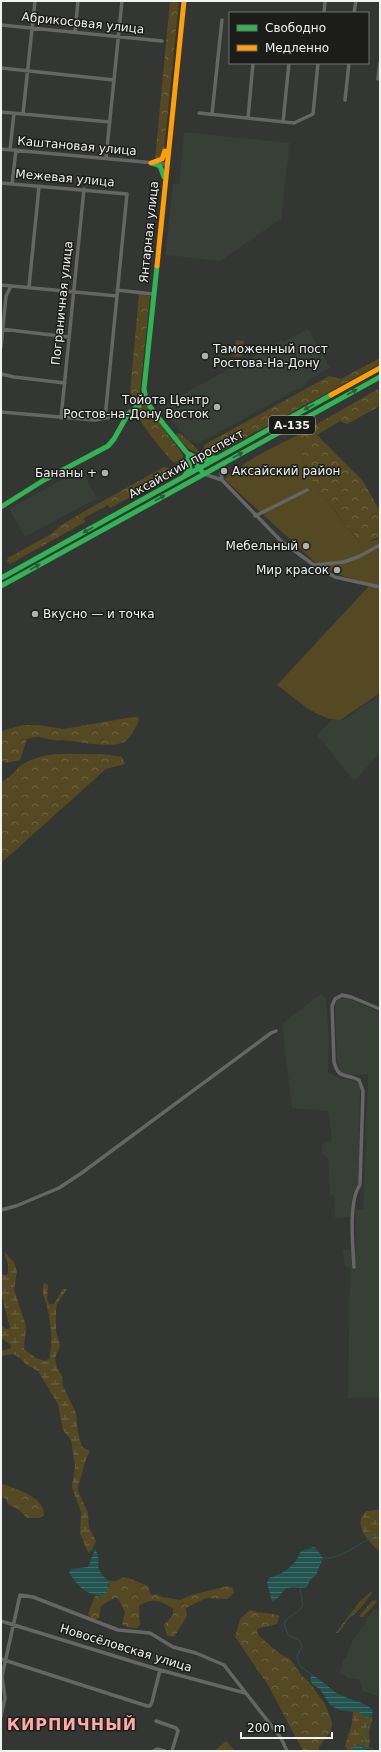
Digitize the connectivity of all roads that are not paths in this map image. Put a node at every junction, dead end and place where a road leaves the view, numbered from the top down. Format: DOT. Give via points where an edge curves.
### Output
graph roads {
  1 [pos="34,1"];
  2 [pos="78,1"];
  3 [pos="122,1"];
  4 [pos="184,1"];
  5 [pos="325,1"];
  6 [pos="356,1"];
  7 [pos="324,12"];
  8 [pos="354,12"];
  9 [pos="222,20"];
  10 [pos="1,25"];
  11 [pos="32,28"];
  12 [pos="75,32"];
  13 [pos="119,36"];
  14 [pos="162,41"];
  15 [pos="380,63"];
  16 [pos="254,64"];
  17 [pos="289,64"];
  18 [pos="318,64"];
  19 [pos="349,64"];
  20 [pos="1,68"];
  21 [pos="28,71"];
  22 [pos="378,79"];
  23 [pos="114,80"];
  24 [pos="345,100"];
  25 [pos="1,112"];
  26 [pos="14,113"];
  27 [pos="199,113"];
  28 [pos="23,114"];
  29 [pos="212,114"];
  30 [pos="248,118"];
  31 [pos="110,122"];
  32 [pos="283,122"];
  33 [pos="170,134"];
  34 [pos="1,149"];
  35 [pos="10,150"];
  36 [pos="16,150"];
  37 [pos="106,158"];
  38 [pos="151,163"];
  39 [pos="166,164"];
  40 [pos="165,179"];
  41 [pos="1,183"];
  42 [pos="12,184"];
  43 [pos="39,187"];
  44 [pos="84,190"];
  45 [pos="1,285"];
  46 [pos="11,286"];
  47 [pos="29,287"];
  48 [pos="117,290"];
  49 [pos="73,291"];
  50 [pos="153,294"];
  51 [pos="117,296"];
  52 [pos="2,329"];
  53 [pos="69,337"];
  54 [pos="1,347"];
  55 [pos="380,368"];
  56 [pos="1,374"];
  57 [pos="380,377"];
  58 [pos="65,382"];
  59 [pos="146,400"];
  60 [pos="1,412"];
  61 [pos="127,414"];
  62 [pos="61,418"];
  63 [pos="105,418"];
  64 [pos="186,452"];
  65 [pos="216,458"];
  66 [pos="224,462"];
  67 [pos="198,468"];
  68 [pos="204,474"];
  69 [pos="183,476"];
  70 [pos="222,480"];
  71 [pos="176,489"];
  72 [pos="307,490"];
  73 [pos="1,507"];
  74 [pos="255,516"];
  75 [pos="380,545"];
  76 [pos="314,565"];
  77 [pos="1,578"];
  78 [pos="1,586"];
  79 [pos="380,587"];
  80 [pos="379,1006"];
  81 [pos="276,1031"];
  82 [pos="1,1210"];
  83 [pos="354,1267"];
  84 [pos="1,1622"];
  85 [pos="14,1625"];
  86 [pos="1,1659"];
  87 [pos="6,1661"];
  88 [pos="160,1670"];
  89 [pos="246,1694"];
  90 [pos="1,1716"];
  91 [pos="156,1721"];
  92 [pos="153,1751"];
  93 [pos="165,1751"];
  94 [pos="172,1751"];
  95 [pos="287,1751"];
  1 -- 11 [label="street"];
  2 -- 12 [label="street"];
  3 -- 13 [label="street"];
  4 -- 33 [label="main road, Янтарная улица"];
  5 -- 7 [label="street"];
  6 -- 8 [label="street"];
  9 -- 29 [label="street"];
  10 -- 11 [label="street, Абрикосовая улица"];
  11 -- 12 [label="street, Абрикосовая улица"];
  11 -- 21 [label="street"];
  12 -- 13 [label="street, Абрикосовая улица"];
  13 -- 14 [label="street, Абрикосовая улица"];
  13 -- 23 [label="street"];
  15 -- 22 [label="street"];
  16 -- 30 [label="street"];
  17 -- 32 [label="street"];
  18 -- 32 [label="street" via="313,114 294,123"];
  19 -- 24 [label="street"];
  20 -- 21 [label="street"];
  21 -- 23 [label="street"];
  21 -- 28 [label="street"];
  23 -- 31 [label="street"];
  25 -- 26 [label="street"];
  26 -- 28 [label="street"];
  26 -- 35 [label="street"];
  27 -- 29 [label="street"];
  28 -- 31 [label="street"];
  29 -- 30 [label="street"];
  30 -- 32 [label="street"];
  31 -- 37 [label="street"];
  33 -- 38 [label="main road" via="164,157"];
  33 -- 39 [label="main road, Янтарная улица"];
  34 -- 35 [label="street, Каштановая улица"];
  35 -- 36 [label="street, Каштановая улица"];
  36 -- 37 [label="street, Каштановая улица"];
  36 -- 42 [label="street"];
  37 -- 38 [label="street, Каштановая улица"];
  38 -- 39 [label="street, Каштановая улица"];
  38 -- 40 [label="main road" via="160,166"];
  39 -- 40 [label="main road, Янтарная улица"];
  40 -- 50 [label="main road, Янтарная улица"];
  41 -- 42 [label="street, Межевая улица"];
  42 -- 43 [label="street, Межевая улица"];
  43 -- 44 [label="street, Межевая улица"];
  43 -- 47 [label="street"];
  44 -- 48 [label="street, Межевая улица" via="127,194"];
  44 -- 49 [label="street, Пограничная улица"];
  45 -- 46 [label="street"];
  46 -- 47 [label="street"];
  46 -- 52 [label="street" via="6,296"];
  47 -- 49 [label="street"];
  48 -- 50 [label="street"];
  48 -- 51 [label="street"];
  49 -- 51 [label="street"];
  49 -- 53 [label="street, Пограничная улица"];
  50 -- 59 [label="main road, Янтарная улица" via="144,378"];
  51 -- 63 [label="street"];
  52 -- 53 [label="street"];
  52 -- 54 [label="street"];
  53 -- 58 [label="street, Пограничная улица"];
  55 -- 65 [label="main road, Аксайский проспект / А-135, one-way"];
  56 -- 58 [label="street"];
  66 -- 57 [label="main road, Аксайский проспект / А-135, one-way"];
  58 -- 62 [label="street, Пограничная улица"];
  59 -- 61 [label="main road"];
  59 -- 64 [label="main road, Янтарная улица" via="155,415"];
  60 -- 62 [label="street"];
  61 -- 63 [label="street"];
  61 -- 73 [label="main road" via="116,438 108,446 44,480"];
  62 -- 63 [label="street"];
  64 -- 65 [label="main road, Янтарная улица" via="201,460"];
  64 -- 67 [label="main road, Янтарная улица"];
  64 -- 69 [label="main road" via="190,466 189,471"];
  65 -- 67 [label="main road, Аксайский проспект / А-135"];
  66 -- 68 [label="main road, Аксайский проспект / А-135"];
  66 -- 70 [label="street"];
  67 -- 68 [label="main road, Янтарная улица"];
  67 -- 69 [label="main road, Аксайский проспект / А-135"];
  67 -- 71 [label="main road" via="199,474"];
  68 -- 70 [label="street"];
  68 -- 71 [label="main road, Аксайский проспект / А-135"];
  69 -- 77 [label="main road, Аксайский проспект / А-135, one-way"];
  70 -- 74 [label="street"];
  78 -- 71 [label="main road, Аксайский проспект / А-135, one-way"];
  72 -- 74 [label="street"];
  74 -- 76 [label="street" via="281,541"];
  75 -- 76 [label="street" via="344,562"];
  76 -- 79 [label="street" via="335,577"];
  80 -- 83 [label="street" via="342,995 335,999 332,1006 336,1069 340,1074 359,1080 363,1090 360,1185 353,1208"];
  81 -- 82 [label="street" via="271,1032 59,1188"];
  84 -- 85 [label="street, Новосёловская улица"];
  85 -- 87 [label="street"];
  85 -- 88 [label="street, Новосёловская улица"];
  85 -- 89 [label="street" via="20,1595 34,1597 118,1630 150,1633 173,1647 224,1665"];
  86 -- 87 [label="street"];
  87 -- 88 [label="street" via="147,1706 152,1702"];
  87 -- 90 [label="street" via="2,1676 5,1698"];
  88 -- 89 [label="street, Новосёловская улица"];
  89 -- 95 [label="street" via="281,1738"];
  91 -- 94 [label="street" via="178,1730"];
  92 -- 93 [label="street"];
}
